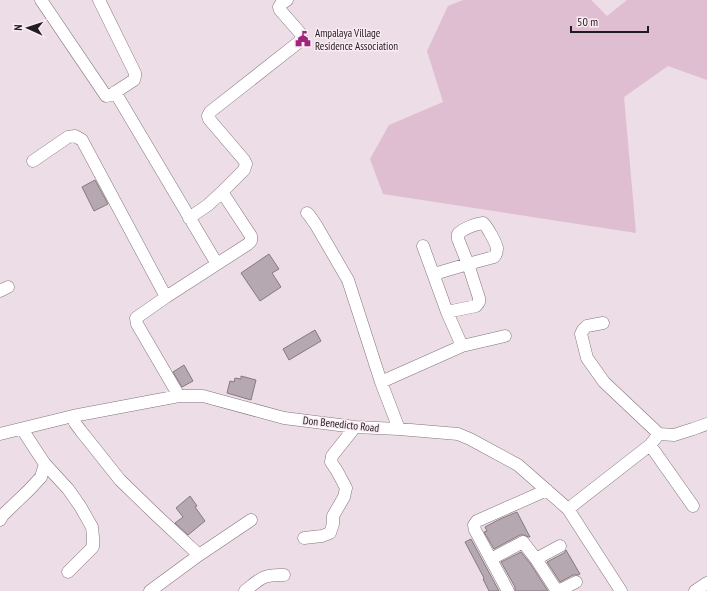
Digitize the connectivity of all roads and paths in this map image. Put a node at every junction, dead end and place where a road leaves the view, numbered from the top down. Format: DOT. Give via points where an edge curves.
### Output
graph roads {
  1 [pos="41,0"];
  2 [pos="99,0"];
  3 [pos="287,0"];
  4 [pos="115,92"];
  5 [pos="33,161"];
  6 [pos="222,192"];
  7 [pos="307,213"];
  8 [pos="189,218"];
  9 [pos="423,246"];
  10 [pos="216,264"];
  11 [pos="434,274"];
  12 [pos="166,297"];
  13 [pos="447,312"];
  14 [pos="603,323"];
  15 [pos="505,336"];
  16 [pos="462,346"];
  17 [pos="381,382"];
  18 [pos="179,396"];
  19 [pos="73,416"];
  20 [pos="707,424"];
  21 [pos="355,426"];
  22 [pos="22,429"];
  23 [pos="399,429"];
  24 [pos="0,434"];
  25 [pos="659,434"];
  26 [pos="650,445"];
  27 [pos="45,464"];
  28 [pos="547,490"];
  29 [pos="693,506"];
  30 [pos="568,509"];
  31 [pos="0,520"];
  32 [pos="251,520"];
  33 [pos="304,538"];
  34 [pos="560,546"];
  35 [pos="199,555"];
  36 [pos="491,559"];
  37 [pos="536,559"];
  38 [pos="68,572"];
  39 [pos="284,575"];
  40 [pos="576,582"];
  41 [pos="707,583"];
  42 [pos="150,591"];
  43 [pos="245,591"];
  44 [pos="508,591"];
  45 [pos="557,591"];
  46 [pos="621,591"];
  47 [pos="695,591"];
  1 -- 4 [label="street" via="106,96"];
  2 -- 4 [label="street" via="135,73 134,80"];
  3 -- 6 [label="street" via="281,4 280,10 301,34 299,42 208,116 246,164 244,170"];
  4 -- 8 [label="street"];
  5 -- 12 [label="street" via="68,136 82,140"];
  6 -- 8 [label="street"];
  6 -- 10 [label="street" via="251,236 251,241"];
  7 -- 17 [label="street" via="348,280"];
  8 -- 10 [label="street"];
  9 -- 11 [label="street"];
  10 -- 12 [label="street"];
  11 -- 13 [label="street"];
  11 -- 13 [label="street" via="468,264 479,302 476,306"];
  12 -- 18 [label="street" via="136,318 137,324"];
  13 -- 16 [label="street"];
  14 -- 25 [label="street" via="587,326 581,334 587,358 604,382"];
  15 -- 16 [label="street"];
  16 -- 17 [label="street"];
  17 -- 23 [label="street"];
  18 -- 19 [label="street, Don Benedicto Road"];
  18 -- 21 [label="street, Don Benedicto Road" via="204,396 284,418"];
  19 -- 22 [label="street, Don Benedicto Road"];
  19 -- 35 [label="street" via="75,423 120,480"];
  20 -- 25 [label="street" via="674,435"];
  21 -- 23 [label="street, Don Benedicto Road"];
  21 -- 33 [label="street" via="332,456 331,462 346,488 333,516 330,533"];
  22 -- 24 [label="street, Don Benedicto Road"];
  22 -- 27 [label="street"];
  23 -- 28 [label="street, Don Benedicto Road" via="458,434 518,465"];
  25 -- 26 [label="street"];
  26 -- 29 [label="street"];
  26 -- 30 [label="street"];
  27 -- 31 [label="street" via="41,477"];
  27 -- 38 [label="street" via="68,489 92,527 92,546"];
  28 -- 30 [label="street, Don Benedicto Road"];
  28 -- 36 [label="street" via="477,521 474,525 475,530"];
  30 -- 46 [label="street, Don Benedicto Road"];
  32 -- 35 [label="street"];
  34 -- 37 [label="street"];
  35 -- 42 [label="street"];
  36 -- 37 [label="street" via="523,542"];
  36 -- 44 [label="street"];
  37 -- 45 [label="street"];
  39 -- 43 [label="street" via="263,577"];
  40 -- 45 [label="street"];
  41 -- 47 [label="street"];
}
